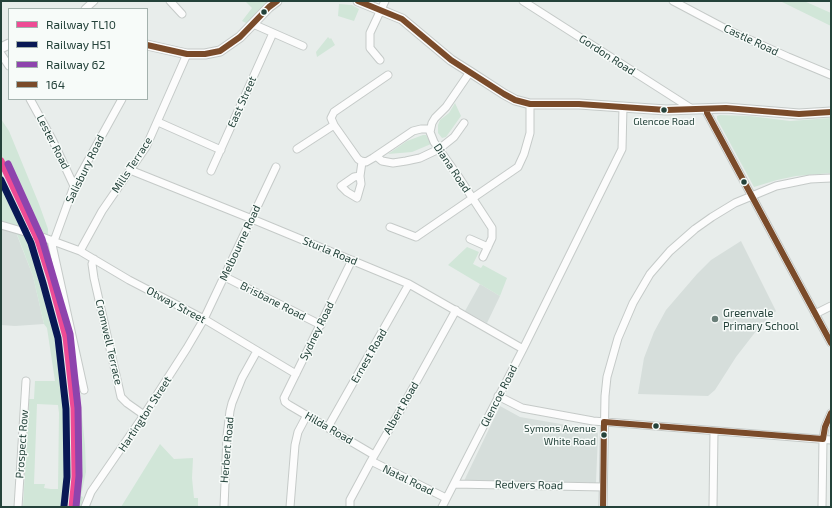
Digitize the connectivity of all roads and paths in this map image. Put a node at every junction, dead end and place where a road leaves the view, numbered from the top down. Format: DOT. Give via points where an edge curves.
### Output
graph roads {
  1 [pos="94,1"];
  2 [pos="170,1"];
  3 [pos="277,1"];
  4 [pos="358,1"];
  5 [pos="385,1"];
  6 [pos="523,1"];
  7 [pos="673,1"];
  8 [pos="86,8"];
  9 [pos="380,10"];
  10 [pos="182,14"];
  11 [pos="253,24"];
  12 [pos="273,33"];
  13 [pos="303,46"];
  14 [pos="148,48"];
  15 [pos="1,54"];
  16 [pos="187,54"];
  17 [pos="380,60"];
  18 [pos="8,64"];
  19 [pos="470,72"];
  20 [pos="388,75"];
  21 [pos="831,75"];
  22 [pos="31,100"];
  23 [pos="121,100"];
  24 [pos="530,104"];
  25 [pos="623,108"];
  26 [pos="692,109"];
  27 [pos="707,109"];
  28 [pos="831,112"];
  29 [pos="158,122"];
  30 [pos="464,123"];
  31 [pos="334,124"];
  32 [pos="430,129"];
  33 [pos="297,149"];
  34 [pos="439,149"];
  35 [pos="221,150"];
  36 [pos="376,156"];
  37 [pos="362,162"];
  38 [pos="276,167"];
  39 [pos="130,170"];
  40 [pos="211,171"];
  41 [pos="360,176"];
  42 [pos="831,178"];
  43 [pos="74,186"];
  44 [pos="752,195"];
  45 [pos="472,198"];
  46 [pos="252,219"];
  47 [pos="1,225"];
  48 [pos="390,227"];
  49 [pos="470,239"];
  50 [pos="53,241"];
  51 [pos="488,247"];
  52 [pos="80,251"];
  53 [pos="483,257"];
  54 [pos="94,259"];
  55 [pos="352,260"];
  56 [pos="225,277"];
  57 [pos="409,284"];
  58 [pos="831,306"];
  59 [pos="456,310"];
  60 [pos="815,314"];
  61 [pos="204,320"];
  62 [pos="321,325"];
  63 [pos="831,343"];
  64 [pos="523,349"];
  65 [pos="257,351"];
  66 [pos="296,374"];
  67 [pos="26,381"];
  68 [pos="84,390"];
  69 [pos="498,396"];
  70 [pos="285,402"];
  71 [pos="831,413"];
  72 [pos="144,415"];
  73 [pos="306,415"];
  74 [pos="604,422"];
  75 [pos="328,427"];
  76 [pos="714,431"];
  77 [pos="827,440"];
  78 [pos="372,458"];
  79 [pos="454,484"];
  80 [pos="603,487"];
  81 [pos="446,498"];
  82 [pos="18,507"];
  83 [pos="85,507"];
  84 [pos="224,507"];
  85 [pos="290,507"];
  86 [pos="350,507"];
  87 [pos="442,507"];
  88 [pos="603,507"];
  89 [pos="713,507"];
  90 [pos="822,507"];
  1 -- 8 [label="street"];
  2 -- 10 [label="street"];
  3 -- 11 [label="street"];
  4 -- 9 [label="street"];
  5 -- 9 [label="street"];
  6 -- 26 [label="street, Gordon Road"];
  7 -- 21 [label="street, Castle Road" via="733,32"];
  9 -- 17 [label="street" via="370,33 370,48"];
  9 -- 19 [label="street" via="406,21 451,60"];
  11 -- 12 [label="street"];
  11 -- 16 [label="street" via="222,50 205,54"];
  12 -- 13 [label="street"];
  12 -- 35 [label="street, East Street"];
  14 -- 16 [label="street"];
  15 -- 18 [label="street"];
  16 -- 29 [label="street, Mills Terrace"];
  19 -- 24 [label="street" via="515,100"];
  19 -- 32 [label="street, Diana Road" via="446,107 435,118"];
  20 -- 31 [label="street" via="334,112 331,118"];
  22 -- 43 [label="street, Lester Road"];
  23 -- 43 [label="street, Salisbury Road"];
  24 -- 25 [label="street" via="579,104"];
  24 -- 45 [label="street" via="530,133 518,167"];
  25 -- 26 [label="street"];
  25 -- 64 [label="street, Glencoe Road" via="622,149"];
  26 -- 27 [label="street"];
  27 -- 28 [label="street" via="748,109 799,114"];
  27 -- 44 [label="street"];
  29 -- 35 [label="street"];
  29 -- 39 [label="street, Mills Terrace" via="146,148"];
  30 -- 34 [label="street" via="454,137"];
  31 -- 33 [label="street"];
  31 -- 37 [label="street"];
  32 -- 34 [label="street, Diana Road"];
  32 -- 36 [label="street" via="415,130"];
  34 -- 36 [label="street" via="416,159 400,162 384,162"];
  34 -- 45 [label="street, Diana Road"];
  35 -- 40 [label="street, East Street"];
  36 -- 37 [label="street"];
  37 -- 41 [label="street"];
  38 -- 46 [label="street, Melbourne Road"];
  39 -- 46 [label="street, Sturla Road"];
  39 -- 52 [label="street, Mills Terrace" via="102,211"];
  42 -- 44 [label="street" via="785,183"];
  43 -- 50 [label="street, Salisbury Road"];
  44 -- 60 [label="street"];
  44 -- 74 [label="street" via="696,229 670,251 650,274 633,303 616,343 607,377"];
  45 -- 48 [label="street" via="416,237"];
  45 -- 51 [label="street, Diana Road" via="492,228 492,238"];
  46 -- 55 [label="street, Sturla Road"];
  46 -- 56 [label="street, Melbourne Road"];
  47 -- 50 [label="street, Otway Street"];
  49 -- 51 [label="street"];
  50 -- 52 [label="street, Otway Street"];
  50 -- 68 [label="street"];
  51 -- 53 [label="street, Diana Road"];
  52 -- 54 [label="street, Otway Street"];
  54 -- 61 [label="street, Otway Street"];
  54 -- 72 [label="street, Cromwell Terrace" via="94,278 121,397"];
  55 -- 57 [label="street, Sturla Road"];
  55 -- 62 [label="street, Sydney Road"];
  56 -- 61 [label="street, Melbourne Road"];
  56 -- 62 [label="street, Brisbane Road"];
  57 -- 59 [label="street, Sturla Road"];
  57 -- 75 [label="street, Ernest Road"];
  58 -- 60 [label="street"];
  59 -- 64 [label="street, Sturla Road"];
  59 -- 78 [label="street, Albert Road"];
  60 -- 63 [label="street"];
  61 -- 65 [label="street, Otway Street"];
  61 -- 72 [label="street, Hartington Street"];
  62 -- 66 [label="street, Sydney Road"];
  64 -- 69 [label="street, Glencoe Road"];
  65 -- 66 [label="street, Otway Street"];
  65 -- 84 [label="street, Herbert Road" via="242,378 230,411"];
  66 -- 70 [label="street, Sydney Road" via="284,398"];
  67 -- 82 [label="street, Prospect Row"];
  69 -- 74 [label="street" via="522,408"];
  69 -- 79 [label="street, Glencoe Road"];
  70 -- 73 [label="street, Hilda Road"];
  71 -- 77 [label="street" via="825,427"];
  72 -- 83 [label="street, Hartington Street" via="91,492"];
  73 -- 75 [label="street, Hilda Road"];
  73 -- 85 [label="street" via="295,445"];
  74 -- 76 [label="street"];
  74 -- 80 [label="street"];
  75 -- 78 [label="street, Hilda Road"];
  76 -- 77 [label="street"];
  76 -- 89 [label="street"];
  77 -- 90 [label="street"];
  78 -- 81 [label="street, Natal Road"];
  78 -- 86 [label="street, Albert Road" via="350,500"];
  79 -- 80 [label="street, Redvers Road"];
  79 -- 81 [label="street, Glencoe Road"];
  80 -- 88 [label="street"];
  81 -- 87 [label="street, Glencoe Road"];
}
